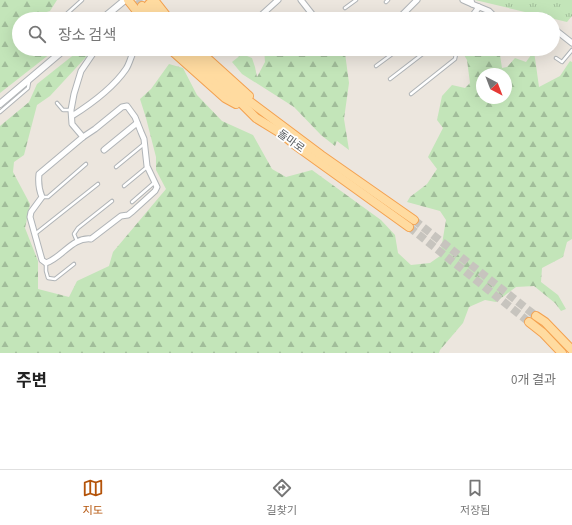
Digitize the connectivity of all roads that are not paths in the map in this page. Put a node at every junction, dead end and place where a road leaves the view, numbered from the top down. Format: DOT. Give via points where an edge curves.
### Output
graph roads {
  1 [pos="82,0"];
  2 [pos="125,0"];
  3 [pos="128,0"];
  4 [pos="278,0"];
  5 [pos="301,0"];
  6 [pos="356,0"];
  7 [pos="417,0"];
  8 [pos="463,0"];
  9 [pos="471,2"];
  10 [pos="148,3"];
  11 [pos="479,7"];
  12 [pos="345,8"];
  13 [pos="69,12"];
  14 [pos="113,12"];
  15 [pos="137,12"];
  16 [pos="155,12"];
  17 [pos="160,12"];
  18 [pos="265,12"];
  19 [pos="310,12"];
  20 [pos="405,12"];
  21 [pos="475,12"];
  22 [pos="490,12"];
  23 [pos="560,34"];
  24 [pos="572,44"];
  25 [pos="572,50"];
  26 [pos="58,56"];
  27 [pos="91,56"];
  28 [pos="132,56"];
  29 [pos="193,56"];
  30 [pos="194,56"];
  31 [pos="390,56"];
  32 [pos="420,56"];
  33 [pos="456,56"];
  34 [pos="556,58"];
  35 [pos="376,66"];
  36 [pos="390,78"];
  37 [pos="30,79"];
  38 [pos="411,94"];
  39 [pos="57,103"];
  40 [pos="0,104"];
  41 [pos="71,110"];
  42 [pos="0,112"];
  43 [pos="72,116"];
  44 [pos="137,123"];
  45 [pos="83,137"];
  46 [pos="144,144"];
  47 [pos="104,150"];
  48 [pos="86,164"];
  49 [pos="147,166"];
  50 [pos="116,167"];
  51 [pos="155,182"];
  52 [pos="98,184"];
  53 [pos="124,186"];
  54 [pos="42,197"];
  55 [pos="112,201"];
  56 [pos="132,202"];
  57 [pos="34,234"];
  58 [pos="77,241"];
  59 [pos="46,263"];
  60 [pos="74,264"];
  61 [pos="536,316"];
  62 [pos="530,322"];
  63 [pos="572,350"];
  64 [pos="562,353"];
  1 -- 13 [label="lane"];
  2 -- 14 [label="street"];
  3 -- 15 [label="main road"];
  4 -- 18 [label="street"];
  5 -- 19 [label="street"];
  6 -- 12 [label="lane"];
  7 -- 20 [label="street"];
  8 -- 9 [label="street"];
  9 -- 11 [label="street"];
  10 -- 16 [label="main road"];
  10 -- 17 [label="main road"];
  11 -- 21 [label="street"];
  11 -- 22 [label="street"];
  23 -- 24 [label="street"];
  25 -- 34 [label="lane" via="562,62"];
  26 -- 37 [label="street"];
  27 -- 41 [label="street" via="81,71"];
  28 -- 43 [label="street" via="125,70 111,85"];
  29 -- 30 [label="main road, 돌마로" via="225,98 412,224 270,116 234,81"];
  31 -- 35 [label="lane"];
  32 -- 36 [label="lane"];
  33 -- 38 [label="lane"];
  37 -- 40 [label="street"];
  37 -- 42 [label="lane" via="28,88"];
  39 -- 41 [label="lane" via="63,110"];
  41 -- 43 [label="street"];
  43 -- 45 [label="street" via="72,124"];
  44 -- 45 [label="street" via="127,106 122,107"];
  44 -- 46 [label="street"];
  44 -- 47 [label="street"];
  45 -- 54 [label="street" via="39,174 39,191"];
  46 -- 49 [label="street"];
  46 -- 50 [label="lane"];
  48 -- 54 [label="lane" via="48,197"];
  49 -- 51 [label="street"];
  49 -- 53 [label="lane"];
  51 -- 56 [label="lane"];
  51 -- 58 [label="street" via="155,191 128,215 121,216 91,239"];
  52 -- 57 [label="lane"];
  54 -- 57 [label="street" via="31,212"];
  55 -- 58 [label="lane" via="78,228 74,234"];
  57 -- 59 [label="street" via="42,260"];
  58 -- 59 [label="street"];
  59 -- 60 [label="lane" via="48,278 55,280"];
  61 -- 63 [label="main road"];
  62 -- 64 [label="main road"];
}
